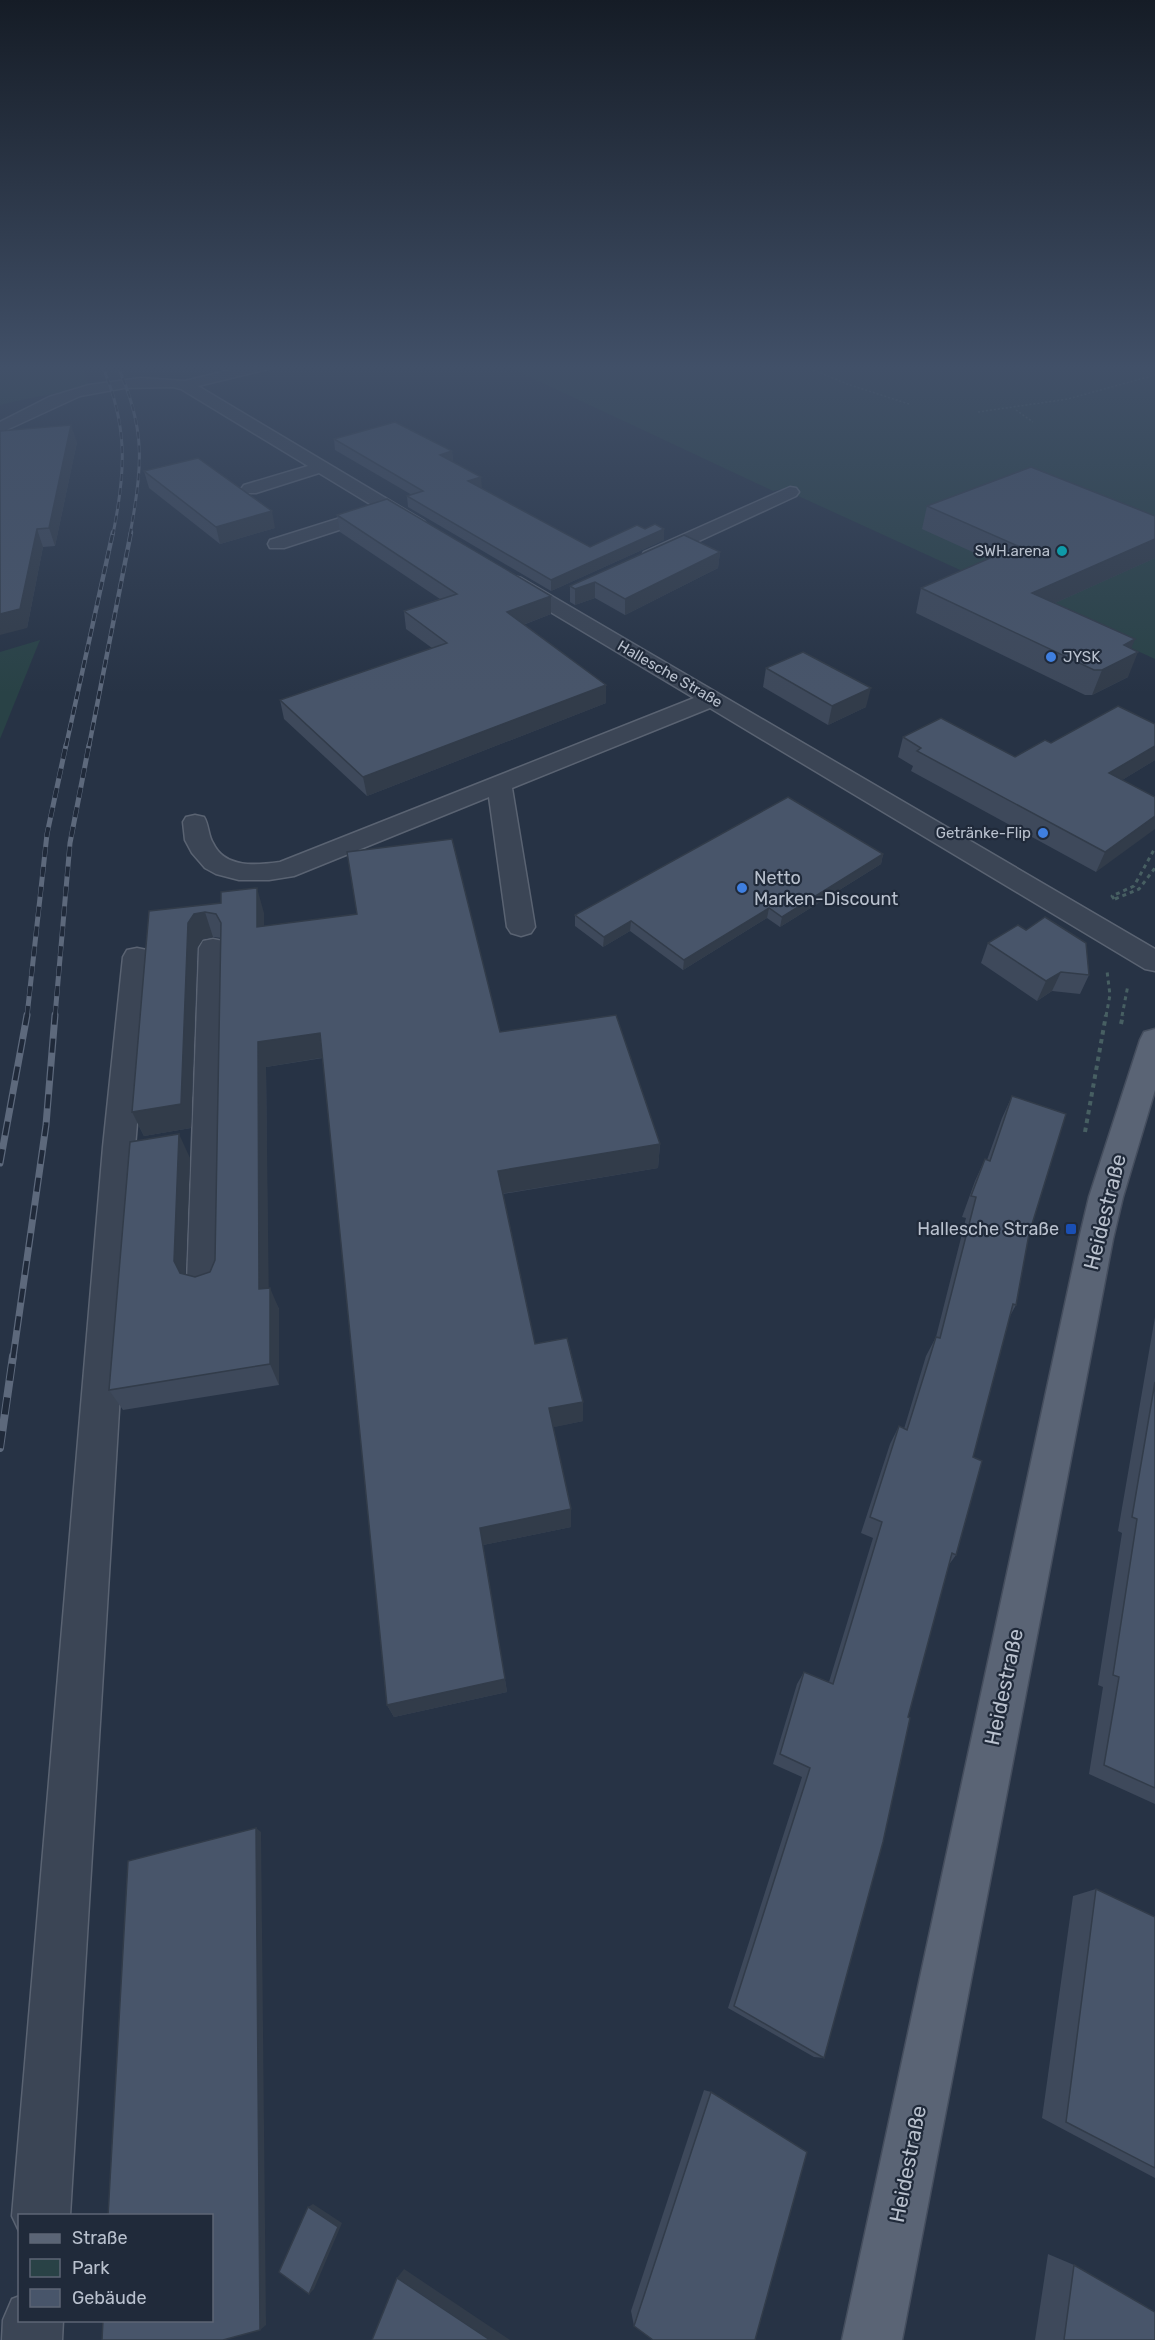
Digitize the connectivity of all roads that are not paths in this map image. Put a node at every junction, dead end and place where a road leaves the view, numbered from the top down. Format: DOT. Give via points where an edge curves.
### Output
graph roads {
  1 [pos="298,474"];
  2 [pos="333,474"];
  3 [pos="250,489"];
  4 [pos="790,492"];
  5 [pos="390,508"];
  6 [pos="439,537"];
  7 [pos="277,544"];
  8 [pos="631,565"];
  9 [pos="498,572"];
  10 [pos="568,594"];
  11 [pos="548,603"];
  12 [pos="712,699"];
  13 [pos="499,783"];
  14 [pos="195,822"];
  15 [pos="521,927"];
  16 [pos="213,948"];
  17 [pos="137,957"];
  18 [pos="1155,962"];
  19 [pos="1155,1040"];
  20 [pos="208,1140"];
  21 [pos="148,1149"];
  22 [pos="205,1282"];
  23 [pos="41,2214"];
  24 [pos="33,2322"];
  25 [pos="32,2340"];
  26 [pos="872,2340"];
  1 -- 3 [label="street"];
  2 -- 5 [label="street"];
  4 -- 8 [label="street"];
  5 -- 6 [label="street"];
  5 -- 7 [label="street"];
  9 -- 11 [label="street, Hallesche Straße"];
  10 -- 11 [label="street"];
  11 -- 12 [label="street, Hallesche Straße"];
  12 -- 13 [label="street"];
  12 -- 18 [label="street, Hallesche Straße"];
  13 -- 14 [label="street" via="285,870 262,873 232,872 215,864 196,840"];
  13 -- 15 [label="street"];
  16 -- 20 [label="street"];
  17 -- 21 [label="street"];
  19 -- 26 [label="main road, Heidestraße" via="1099,1229"];
  20 -- 21 [label="street"];
  20 -- 22 [label="street"];
  21 -- 23 [label="street"];
  24 -- 25 [label="street"];
}
